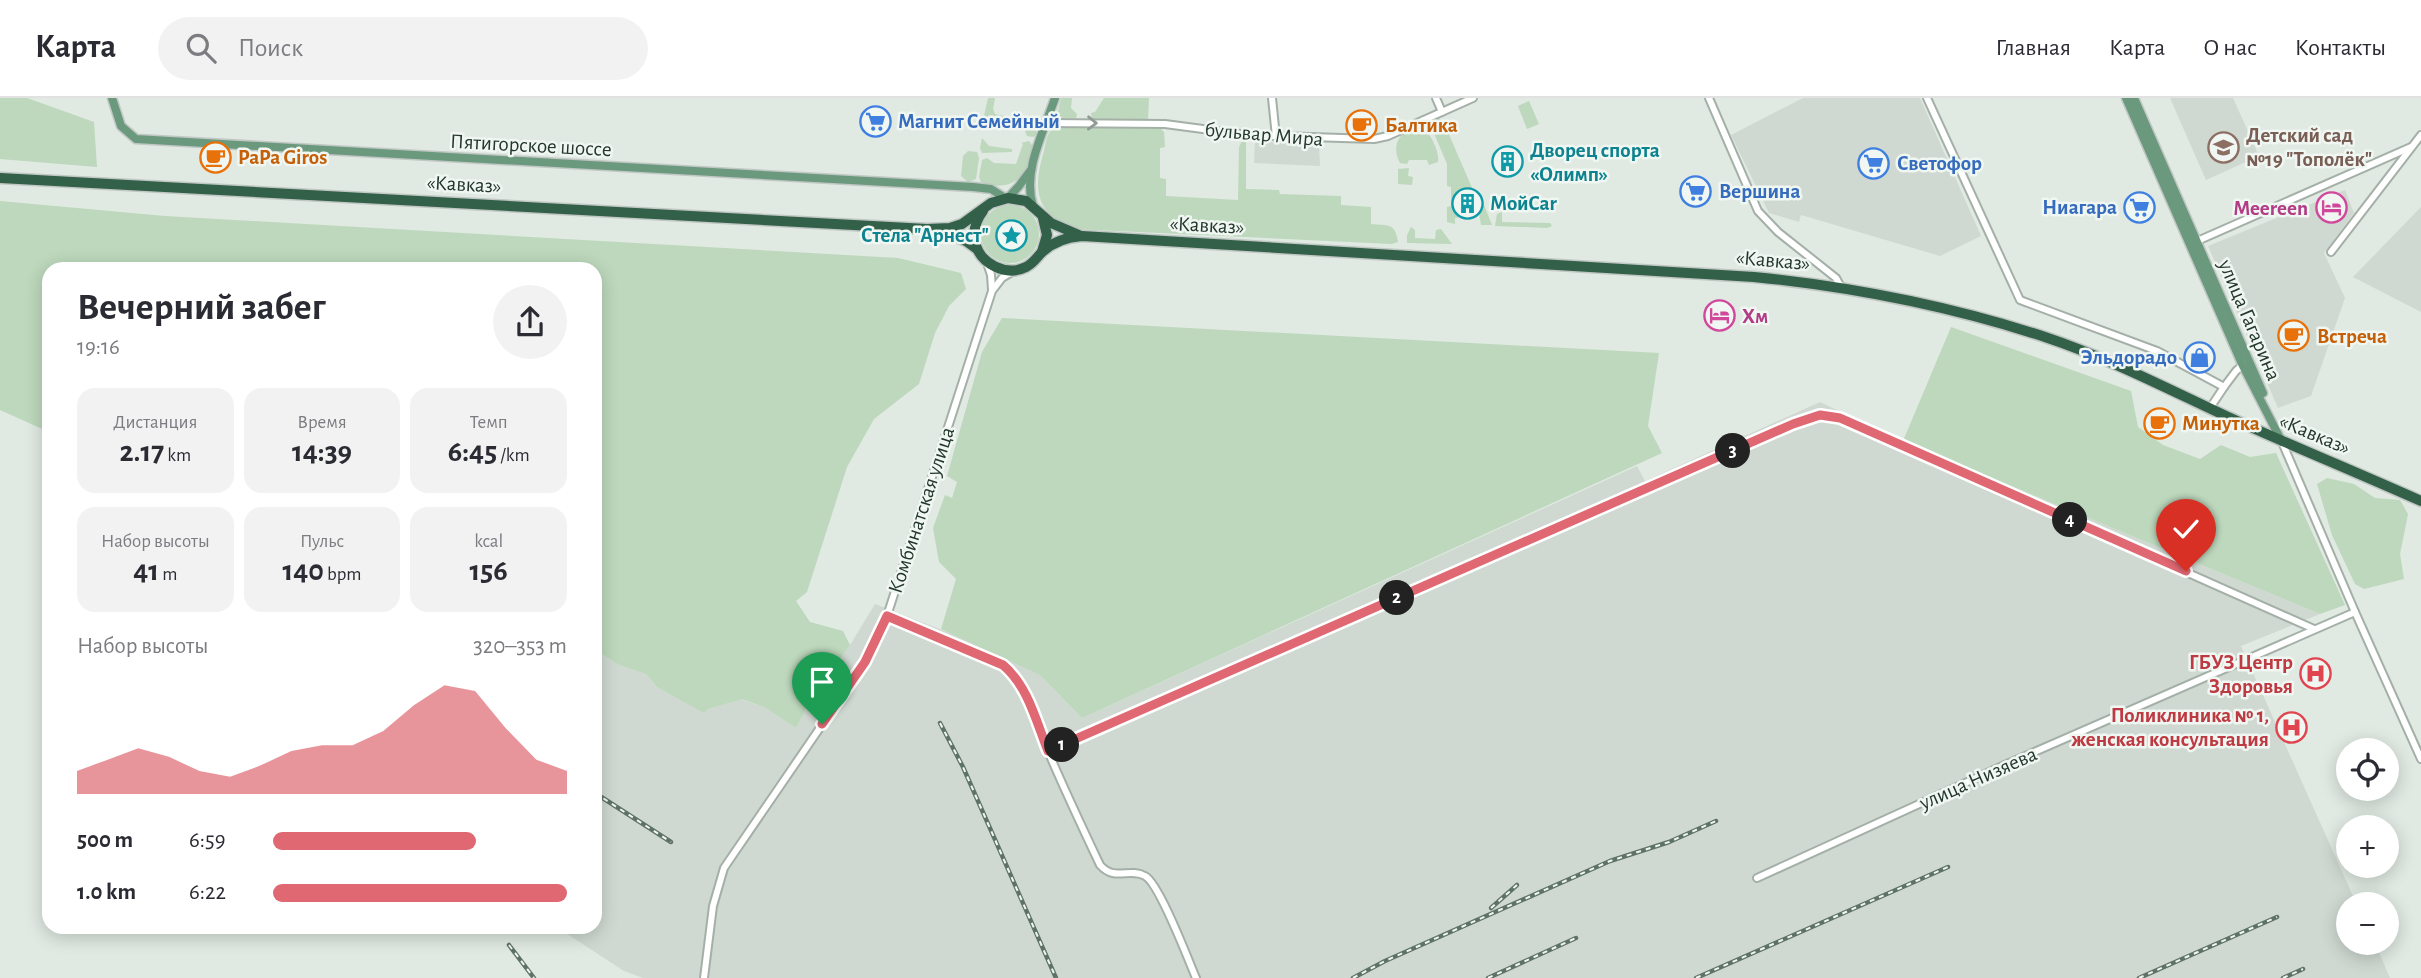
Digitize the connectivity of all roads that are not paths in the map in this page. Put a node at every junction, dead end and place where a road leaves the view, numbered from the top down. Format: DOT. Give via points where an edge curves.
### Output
graph roads {
  1 [pos="112,98"];
  2 [pos="1055,98"];
  3 [pos="1272,98"];
  4 [pos="1436,98"];
  5 [pos="1473,98"];
  6 [pos="1709,98"];
  7 [pos="1927,98"];
  8 [pos="2126,98"];
  9 [pos="2134,98"];
  10 [pos="1442,112"];
  11 [pos="1047,123"];
  12 [pos="2421,135"];
  13 [pos="1276,138"];
  14 [pos="2411,147"];
  15 [pos="1033,165"];
  16 [pos="0,178"];
  17 [pos="973,187"];
  18 [pos="1007,198"];
  19 [pos="1033,205"];
  20 [pos="984,209"];
  21 [pos="1043,218"];
  22 [pos="926,229"];
  23 [pos="1082,236"];
  24 [pos="2193,243"];
  25 [pos="978,249"];
  26 [pos="2331,252"];
  27 [pos="1042,253"];
  28 [pos="985,260"];
  29 [pos="1018,270"];
  30 [pos="1842,287"];
  31 [pos="992,292"];
  32 [pos="2246,362"];
  33 [pos="2224,387"];
  34 [pos="2210,408"];
  35 [pos="2282,442"];
  36 [pos="2421,501"];
  37 [pos="2355,612"];
  38 [pos="887,616"];
  39 [pos="2314,629"];
  40 [pos="1048,751"];
  41 [pos="2421,759"];
  42 [pos="1757,878"];
  43 [pos="704,978"];
  44 [pos="1196,978"];
  1 -- 17 [label="main road, Пятигорское шоссе" via="121,126 136,139"];
  2 -- 11 [label="main road"];
  3 -- 13 [label="street"];
  4 -- 10 [label="street"];
  5 -- 10 [label="street, бульвар Мира"];
  6 -- 30 [label="street" via="1754,203 1768,222"];
  7 -- 33 [label="street" via="2020,300 2157,351"];
  8 -- 24 [label="main road, улица Гагарина"];
  9 -- 24 [label="main road, улица Гагарина"];
  10 -- 13 [label="street, бульвар Мира" via="1378,139"];
  11 -- 13 [label="street, бульвар Мира, one-way" via="1165,124"];
  11 -- 15 [label="main road"];
  12 -- 14 [label="street"];
  14 -- 24 [label="street"];
  14 -- 26 [label="street"];
  15 -- 18 [label="main road"];
  15 -- 19 [label="main road" via="1029,185"];
  16 -- 22 [label="highway, «Кавказ»"];
  17 -- 18 [label="main road, Пятигорское шоссе" via="991,189"];
  17 -- 20 [label="main road" via="985,194"];
  18 -- 19 [label="highway"];
  18 -- 20 [label="highway, «Кавказ»"];
  19 -- 21 [label="highway, «Кавказ»"];
  20 -- 22 [label="highway, «Кавказ»" via="950,228"];
  20 -- 25 [label="highway" via="975,225"];
  21 -- 23 [label="highway, «Кавказ»"];
  21 -- 27 [label="highway" via="1047,235"];
  22 -- 25 [label="highway, «Кавказ»" via="953,235"];
  23 -- 27 [label="highway, «Кавказ»" via="1058,242"];
  23 -- 30 [label="highway, «Кавказ»" via="1754,277"];
  24 -- 32 [label="main road, улица Гагарина"];
  25 -- 28 [label="highway"];
  27 -- 29 [label="highway, «Кавказ»"];
  28 -- 29 [label="highway" via="1000,269"];
  28 -- 31 [label="street"];
  29 -- 31 [label="street" via="1002,278"];
  30 -- 34 [label="highway, «Кавказ»" via="1905,298 2048,338"];
  31 -- 38 [label="street, Комбинатская улица"];
  32 -- 33 [label="street"];
  32 -- 35 [label="main road, улица Гагарина"];
  33 -- 34 [label="street"];
  34 -- 35 [label="highway, «Кавказ»"];
  35 -- 36 [label="highway, «Кавказ»"];
  35 -- 37 [label="street"];
  37 -- 39 [label="street, улица Низяева"];
  37 -- 41 [label="street"];
  38 -- 40 [label="street" via="1003,665 1014,674"];
  38 -- 43 [label="street, Комбинатская улица" via="865,662 724,868 713,906"];
  39 -- 40 [label="street" via="1840,418 1820,415"];
  39 -- 42 [label="street, улица Низяева"];
  40 -- 44 [label="street" via="1100,865 1107,872 1137,872 1153,881"];
}
